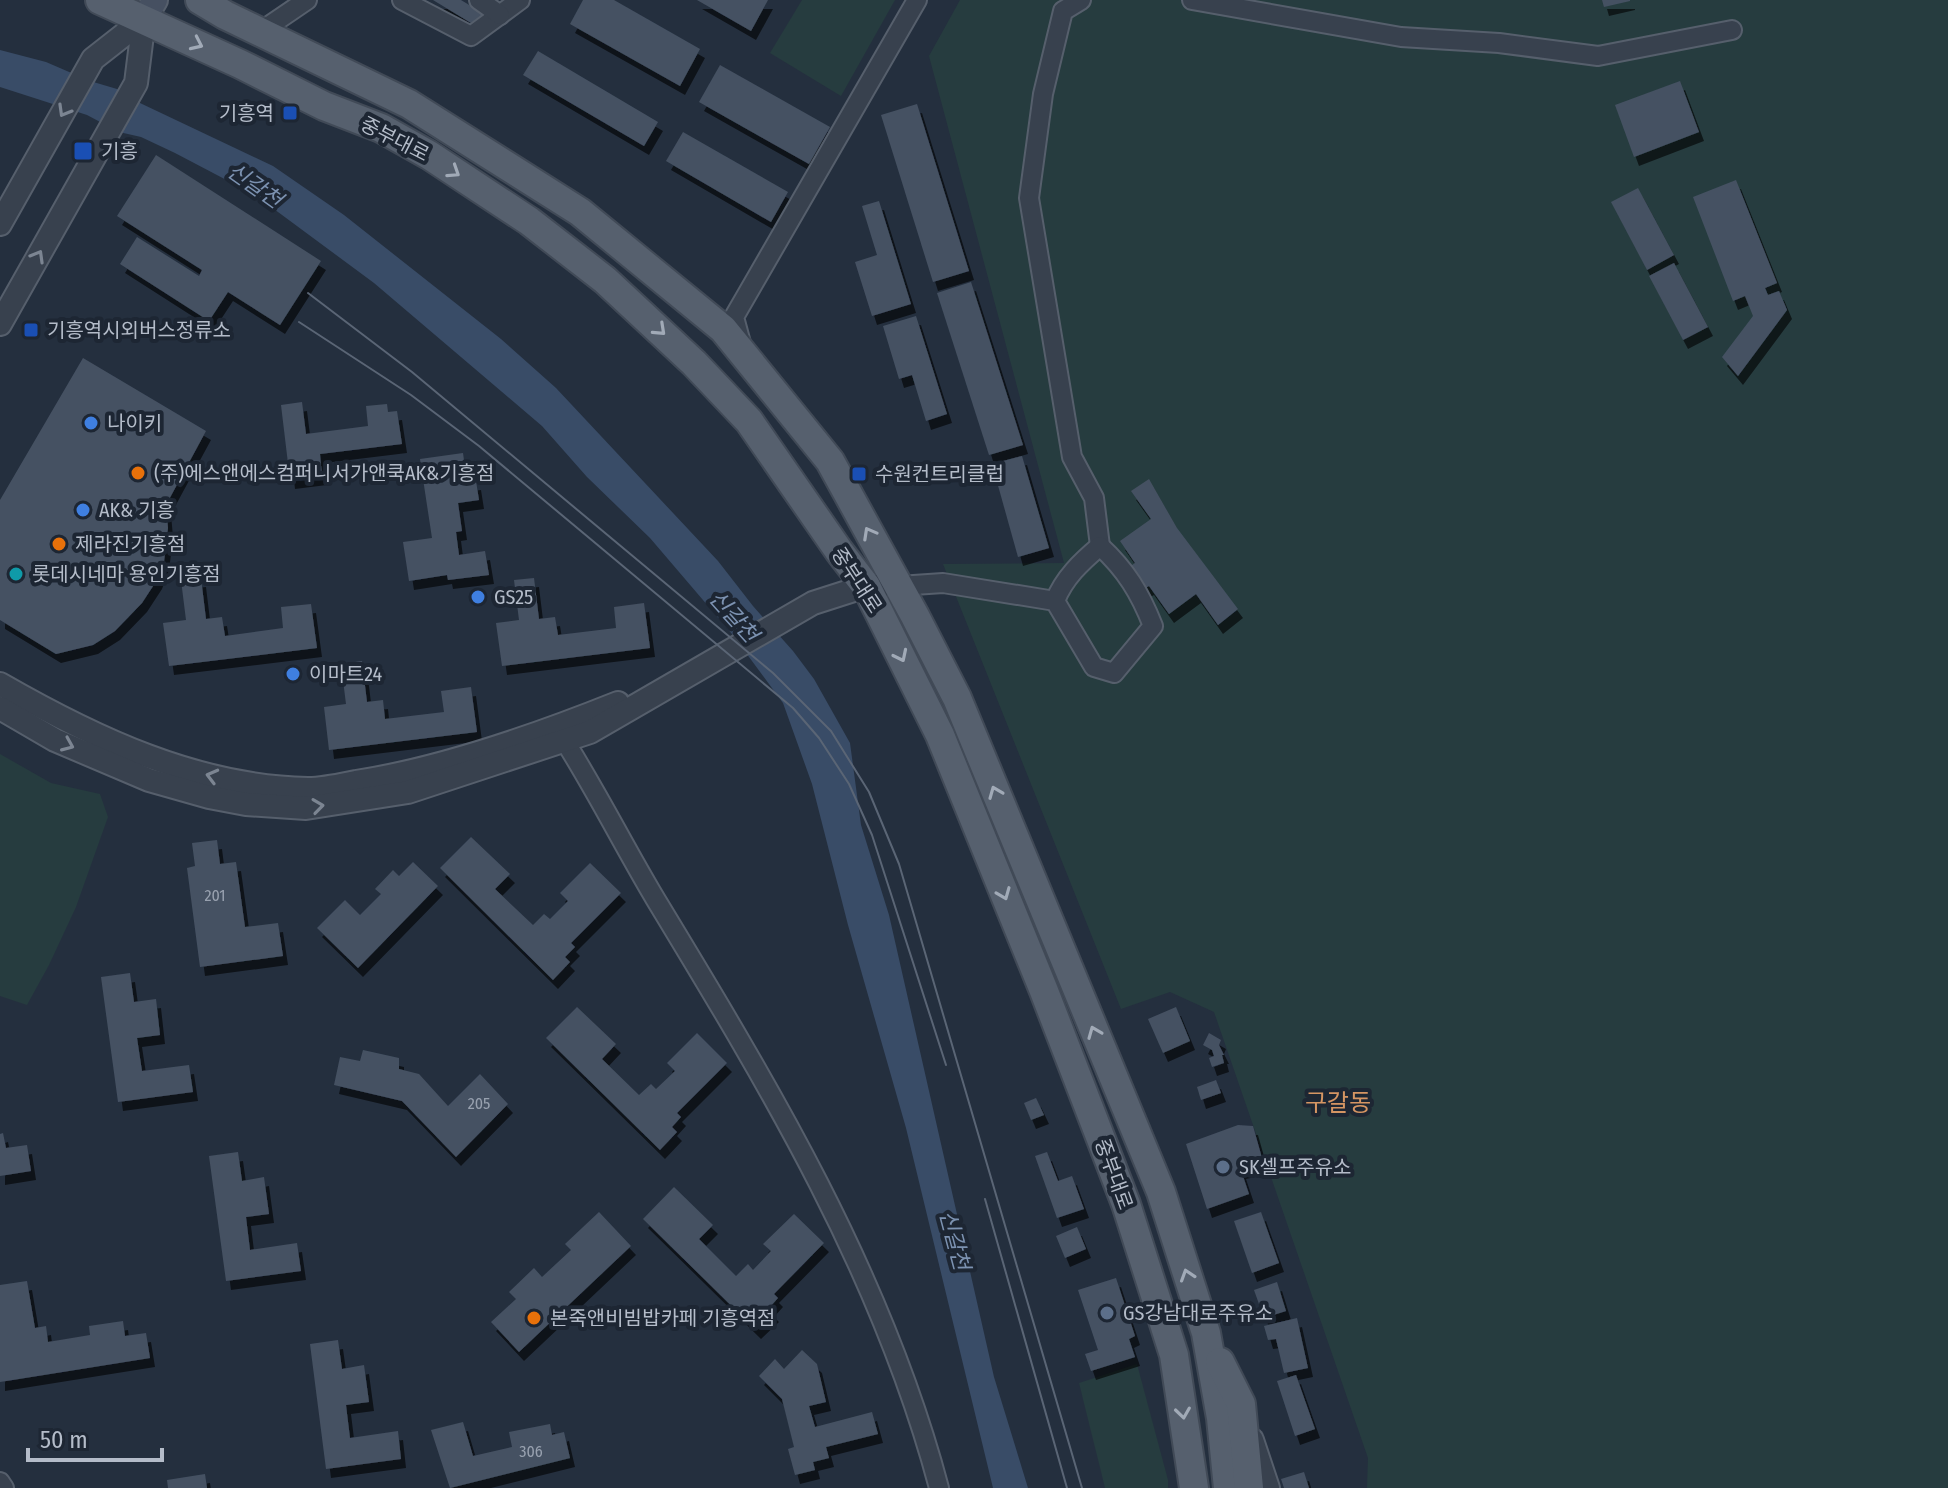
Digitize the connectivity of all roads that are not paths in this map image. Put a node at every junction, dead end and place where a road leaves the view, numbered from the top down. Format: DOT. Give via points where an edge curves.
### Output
graph roads {
  1 [pos="100,0"];
  2 [pos="200,0"];
  3 [pos="307,0"];
  4 [pos="402,0"];
  5 [pos="479,0"];
  6 [pos="520,0"];
  7 [pos="917,0"];
  8 [pos="1081,0"];
  9 [pos="1192,0"];
  10 [pos="1239,4"];
  11 [pos="150,10"];
  12 [pos="500,15"];
  13 [pos="1732,30"];
  14 [pos="260,32"];
  15 [pos="1,219"];
  16 [pos="692,304"];
  17 [pos="734,317"];
  18 [pos="0,324"];
  19 [pos="744,355"];
  20 [pos="1100,546"];
  21 [pos="866,586"];
  22 [pos="899,586"];
  23 [pos="1055,601"];
  24 [pos="0,684"];
  25 [pos="0,708"];
  26 [pos="560,733"];
  27 [pos="1206,1333"];
  28 [pos="1241,1404"];
  29 [pos="0,1482"];
  30 [pos="4,1488"];
  31 [pos="939,1488"];
  32 [pos="1194,1488"];
  33 [pos="1228,1488"];
  34 [pos="1249,1488"];
  35 [pos="1268,1488"];
  1 -- 11 [label="main road, 중부대로"];
  2 -- 14 [label="main road, 중부대로"];
  3 -- 14 [label="street"];
  4 -- 12 [label="street" via="471,36"];
  5 -- 12 [label="street"];
  6 -- 12 [label="street"];
  7 -- 17 [label="street"];
  8 -- 20 [label="street" via="1063,11 1043,94 1029,198 1072,457 1094,498"];
  9 -- 10 [label="street"];
  10 -- 13 [label="street" via="1401,37 1598,56"];
  11 -- 15 [label="street, one-way" via="93,59"];
  18 -- 11 [label="street, one-way" via="136,83"];
  11 -- 21 [label="main road, 중부대로, one-way" via="324,106 417,148 529,221 605,280 749,421"];
  14 -- 16 [label="main road, 중부대로" via="409,104 580,212"];
  16 -- 17 [label="street"];
  16 -- 19 [label="main road, 중부대로"];
  17 -- 19 [label="street"];
  22 -- 19 [label="main road, 중부대로, one-way" via="830,461"];
  20 -- 23 [label="street" via="1080,562"];
  20 -- 23 [label="street" via="1140,593 1153,626 1114,673 1094,667"];
  21 -- 22 [label="street"];
  21 -- 26 [label="street" via="813,603 590,732"];
  21 -- 32 [label="main road, 중부대로, one-way" via="940,735 1126,1204 1174,1355"];
  22 -- 23 [label="street" via="943,583"];
  27 -- 22 [label="main road, 중부대로, one-way" via="1161,1192 957,698"];
  26 -- 24 [label="street, one-way" via="405,775 311,789 256,785 158,760 71,724"];
  25 -- 26 [label="street, one-way" via="55,740 149,780 246,804 306,808 408,792"];
  26 -- 31 [label="street" via="728,1016 821,1187 867,1282"];
  27 -- 28 [label="main road"];
  27 -- 33 [label="main road, 중부대로"];
  28 -- 34 [label="main road"];
  28 -- 35 [label="street"];
  29 -- 30 [label="street"];
}
